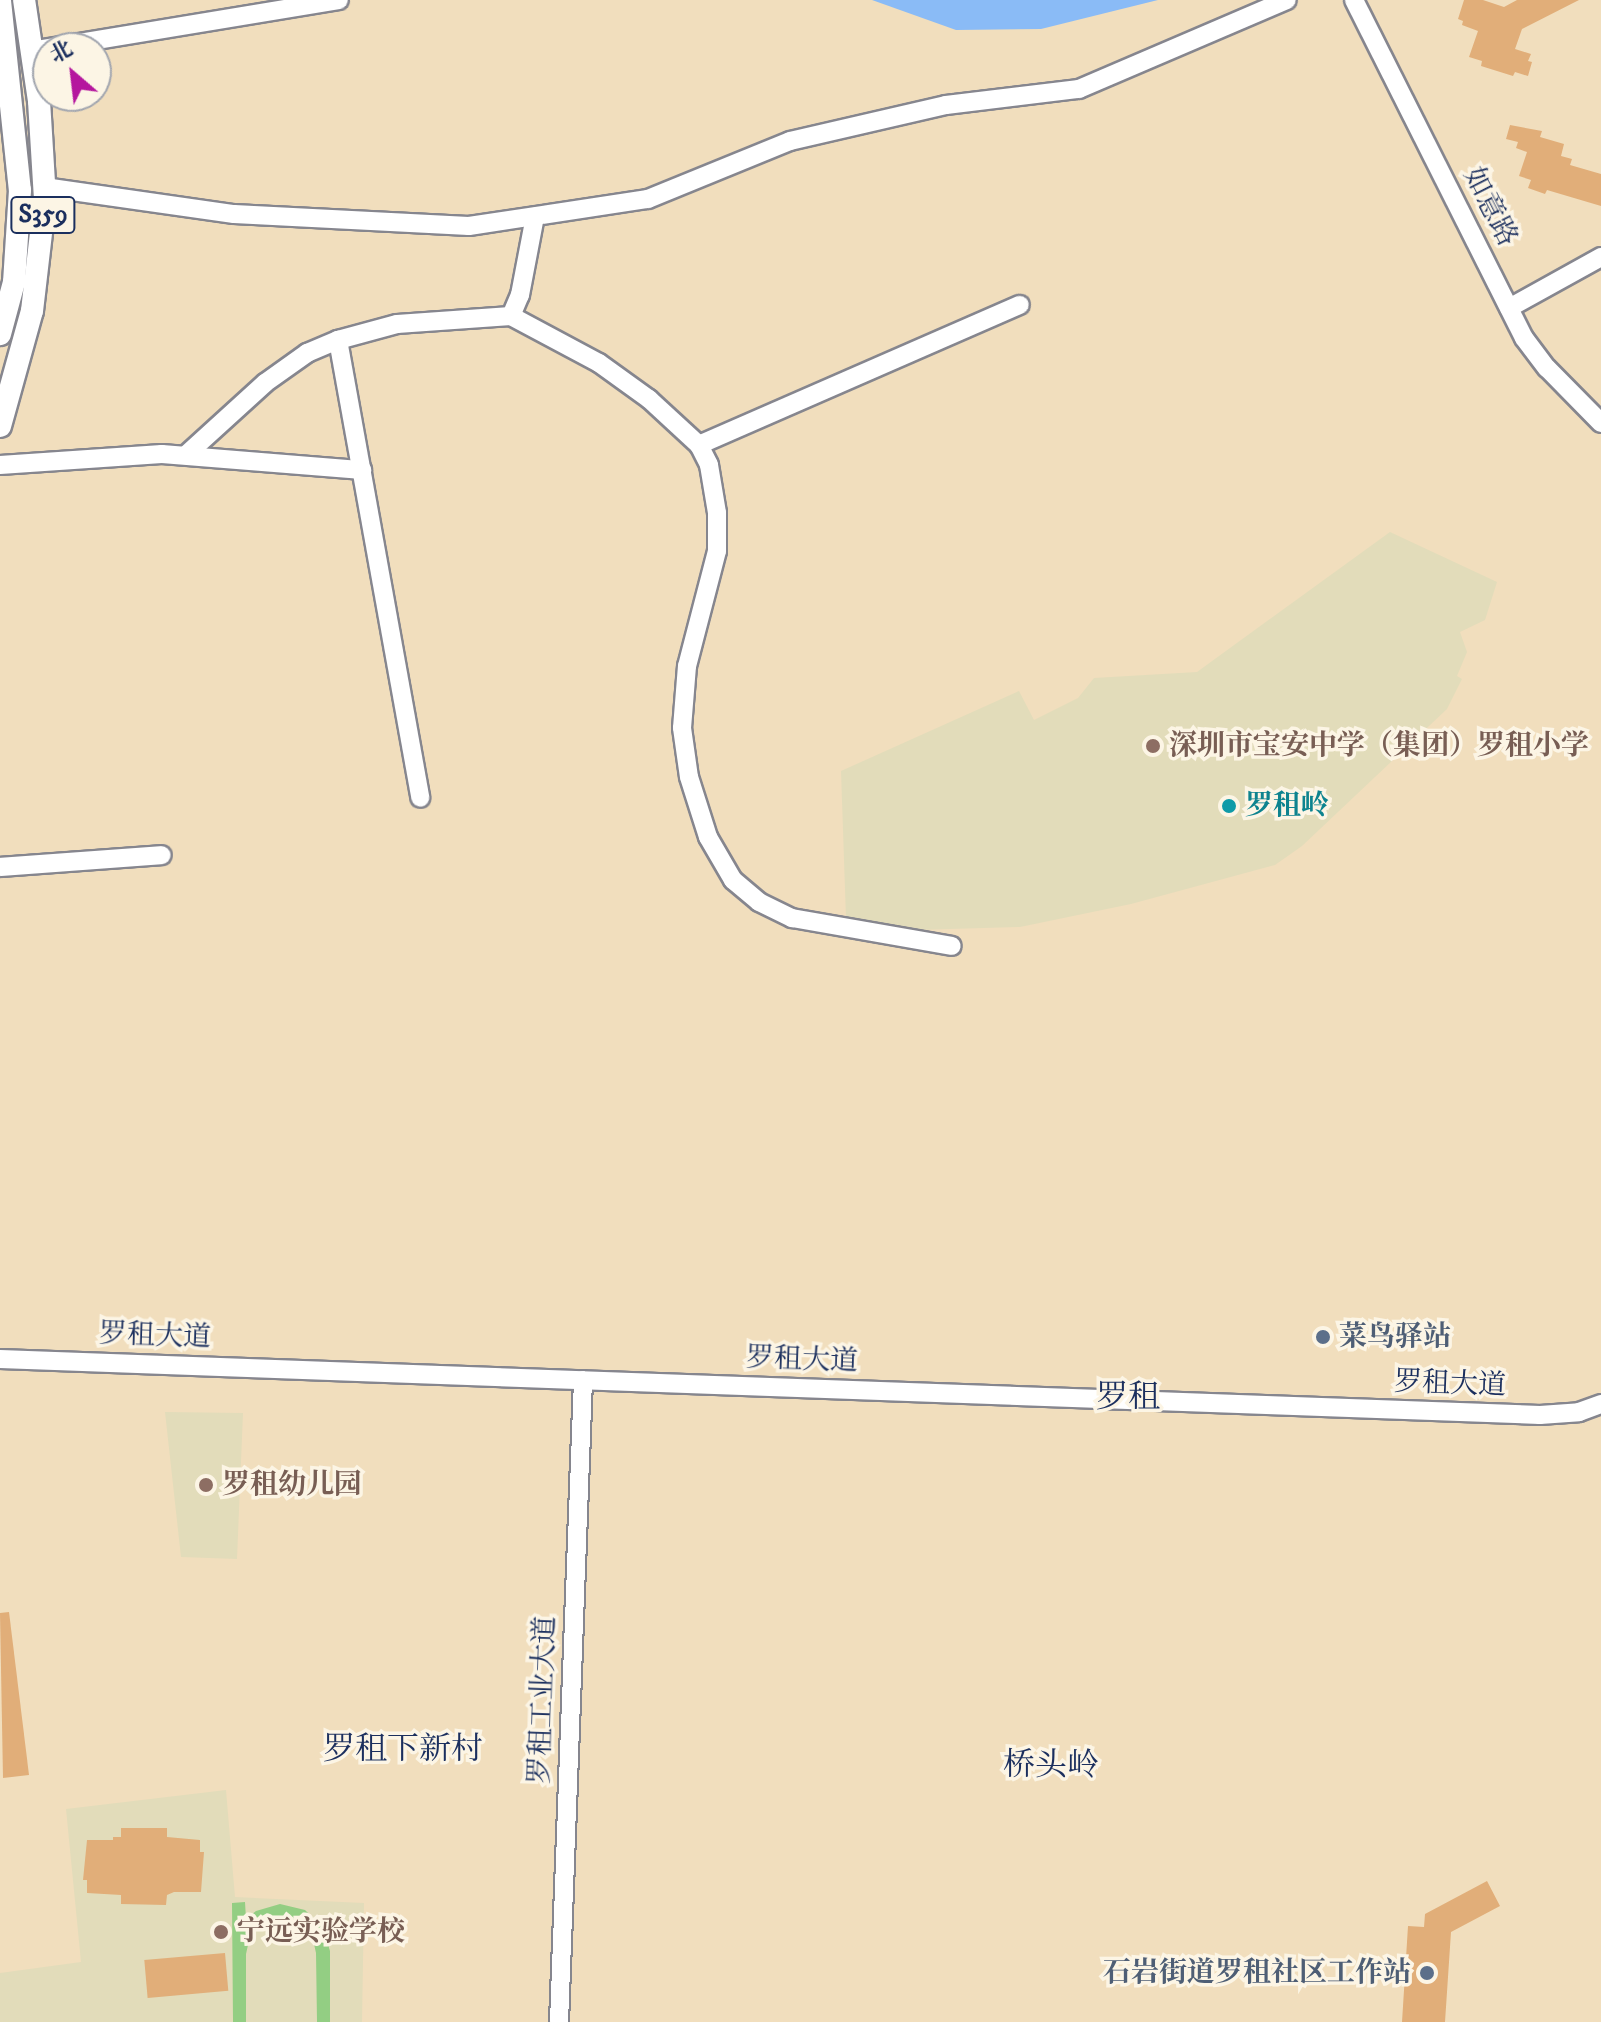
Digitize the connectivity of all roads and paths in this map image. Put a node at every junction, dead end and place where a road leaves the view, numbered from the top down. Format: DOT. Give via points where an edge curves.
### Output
graph roads {
  1 [pos="24,0"];
  2 [pos="339,0"];
  3 [pos="1287,0"];
  4 [pos="1354,0"];
  5 [pos="0,1"];
  6 [pos="31,51"];
  7 [pos="44,187"];
  8 [pos="535,216"];
  9 [pos="1601,257"];
  10 [pos="1020,305"];
  11 [pos="1509,308"];
  12 [pos="511,316"];
  13 [pos="0,334"];
  14 [pos="338,340"];
  15 [pos="1601,423"];
  16 [pos="0,426"];
  17 [pos="699,445"];
  18 [pos="186,455"];
  19 [pos="0,465"];
  20 [pos="362,470"];
  21 [pos="420,798"];
  22 [pos="162,855"];
  23 [pos="0,867"];
  24 [pos="952,946"];
  25 [pos="0,1359"];
  26 [pos="583,1380"];
  27 [pos="1601,1404"];
  28 [pos="559,2022"];
  1 -- 6 [label="main road, S359"];
  2 -- 6 [label="street"];
  3 -- 8 [label="street" via="1079,89 915,112 790,141 648,199"];
  4 -- 11 [label="street, 如意路"];
  5 -- 13 [label="main road, S359" via="20,190 14,282"];
  6 -- 7 [label="main road, S359"];
  7 -- 8 [label="street" via="234,214 469,226"];
  7 -- 16 [label="main road, S359" via="32,311"];
  8 -- 12 [label="street"];
  9 -- 11 [label="street"];
  10 -- 17 [label="street"];
  11 -- 15 [label="street, 如意路" via="1535,354"];
  12 -- 14 [label="street" via="397,324"];
  12 -- 17 [label="street" via="599,363"];
  14 -- 18 [label="street" via="307,353 265,383"];
  14 -- 20 [label="street"];
  17 -- 24 [label="street" via="709,465 717,551 687,666 682,728 689,777 708,837 733,880 759,902 792,918"];
  18 -- 19 [label="street"];
  18 -- 20 [label="street"];
  20 -- 21 [label="street"];
  22 -- 23 [label="street"];
  25 -- 26 [label="street, 罗租大道"];
  26 -- 27 [label="street, 罗租大道" via="1540,1415"];
  26 -- 28 [label="street, 罗租工业大道"];
}
